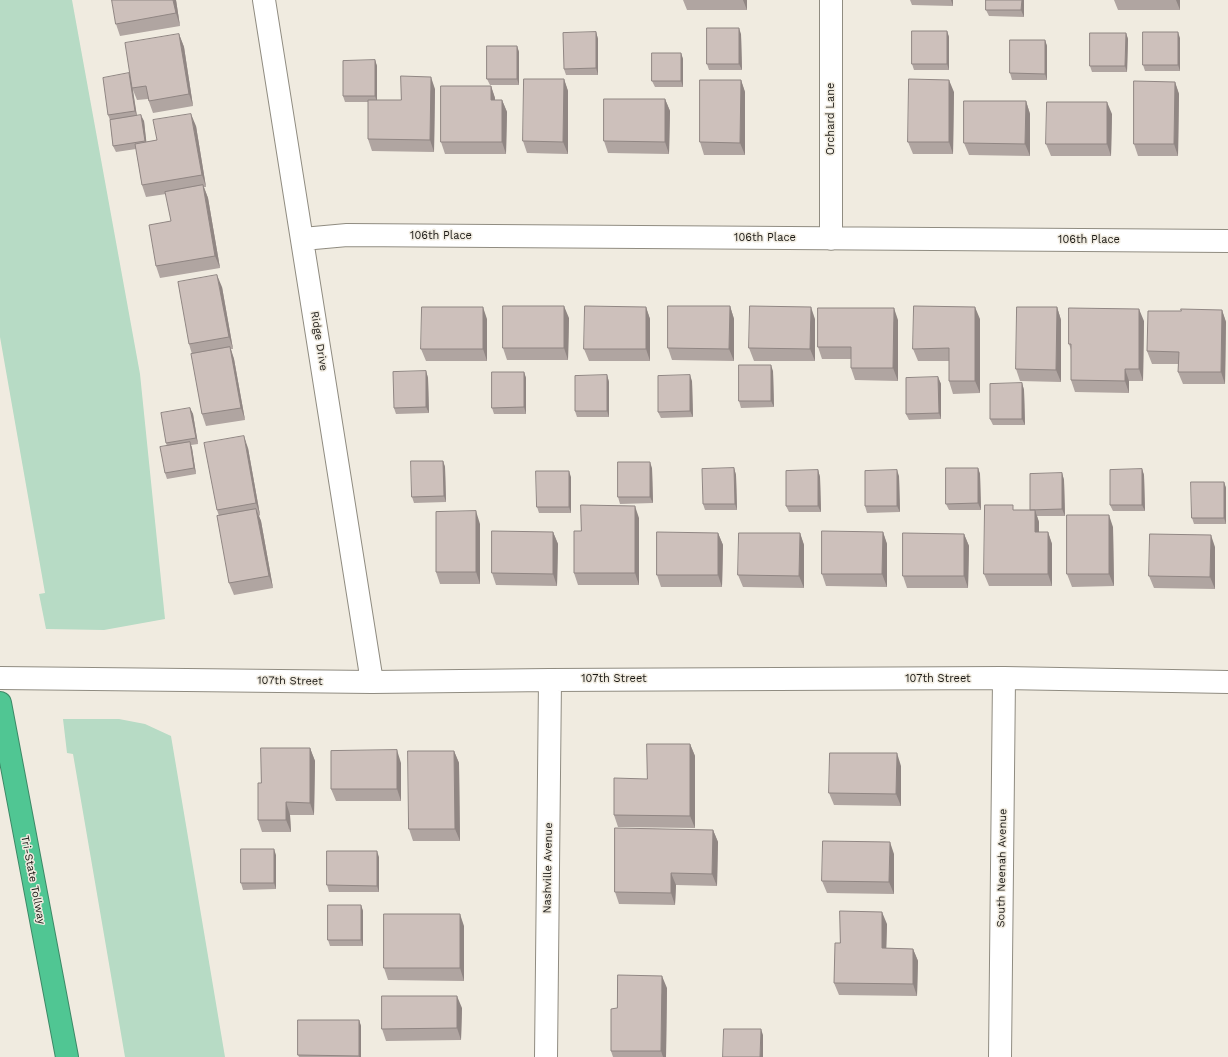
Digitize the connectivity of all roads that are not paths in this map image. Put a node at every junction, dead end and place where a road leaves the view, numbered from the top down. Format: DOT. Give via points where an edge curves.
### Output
graph roads {
  1 [pos="264,0"];
  2 [pos="831,0"];
  3 [pos="303,239"];
  4 [pos="831,239"];
  5 [pos="1228,241"];
  6 [pos="0,678"];
  7 [pos="1004,678"];
  8 [pos="550,680"];
  9 [pos="372,682"];
  10 [pos="1228,682"];
  11 [pos="1,710"];
  12 [pos="67,1057"];
  13 [pos="546,1057"];
  14 [pos="1000,1057"];
  1 -- 3 [label="street, Ridge Drive"];
  2 -- 4 [label="street, Orchard Lane"];
  3 -- 4 [label="street, 106th Place" via="347,235"];
  3 -- 9 [label="street, Ridge Drive"];
  4 -- 5 [label="street, 106th Place"];
  6 -- 9 [label="street, 107th Street"];
  7 -- 8 [label="street, 107th Street"];
  7 -- 10 [label="street, 107th Street"];
  7 -- 14 [label="street, South Neenah Avenue"];
  8 -- 9 [label="street, 107th Street"];
  8 -- 13 [label="street, Nashville Avenue"];
  11 -- 12 [label="highway, Tri-State Tollway"];
}
